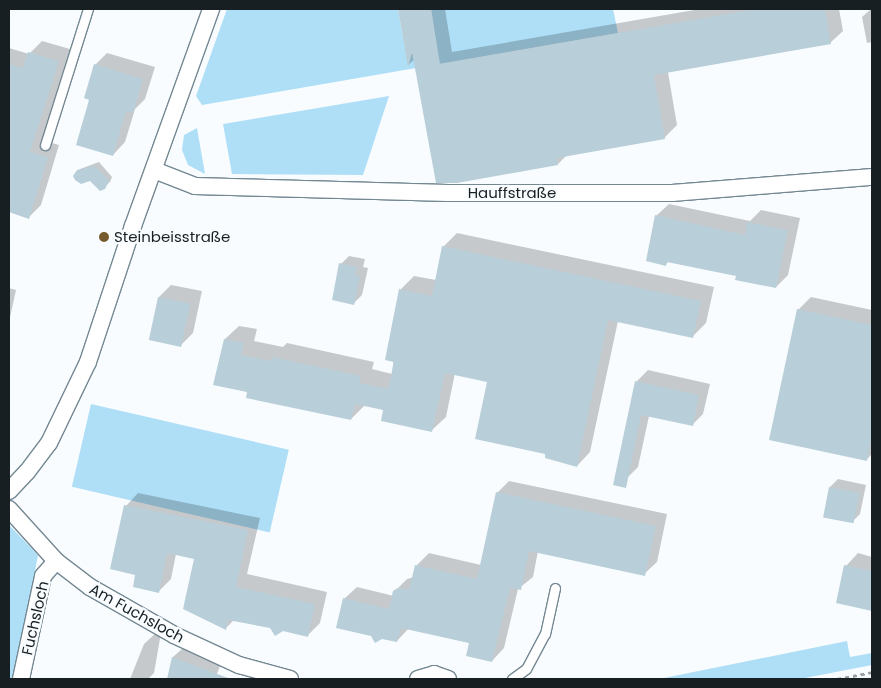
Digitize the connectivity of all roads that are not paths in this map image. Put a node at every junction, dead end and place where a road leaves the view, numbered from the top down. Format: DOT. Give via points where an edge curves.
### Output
graph roads {
  1 [pos="88,9"];
  2 [pos="210,9"];
  3 [pos="45,145"];
  4 [pos="154,170"];
  5 [pos="872,177"];
  6 [pos="9,491"];
  7 [pos="9,509"];
  8 [pos="56,561"];
  9 [pos="556,588"];
  10 [pos="21,679"];
  11 [pos="290,679"];
  12 [pos="418,679"];
  13 [pos="448,679"];
  14 [pos="512,679"];
  1 -- 3 [label="lane"];
  2 -- 4 [label="street"];
  4 -- 5 [label="street, Hauffstraße" via="195,186 440,192 672,193"];
  4 -- 6 [label="street" via="88,362 49,443"];
  7 -- 8 [label="street, Am Fuchsloch"];
  8 -- 10 [label="street, Fuchsloch" via="43,576"];
  8 -- 11 [label="street, Am Fuchsloch" via="90,587 174,635 239,665"];
  9 -- 14 [label="lane" via="545,634 526,669"];
  12 -- 13 [label="street" via="434,674"];
}
